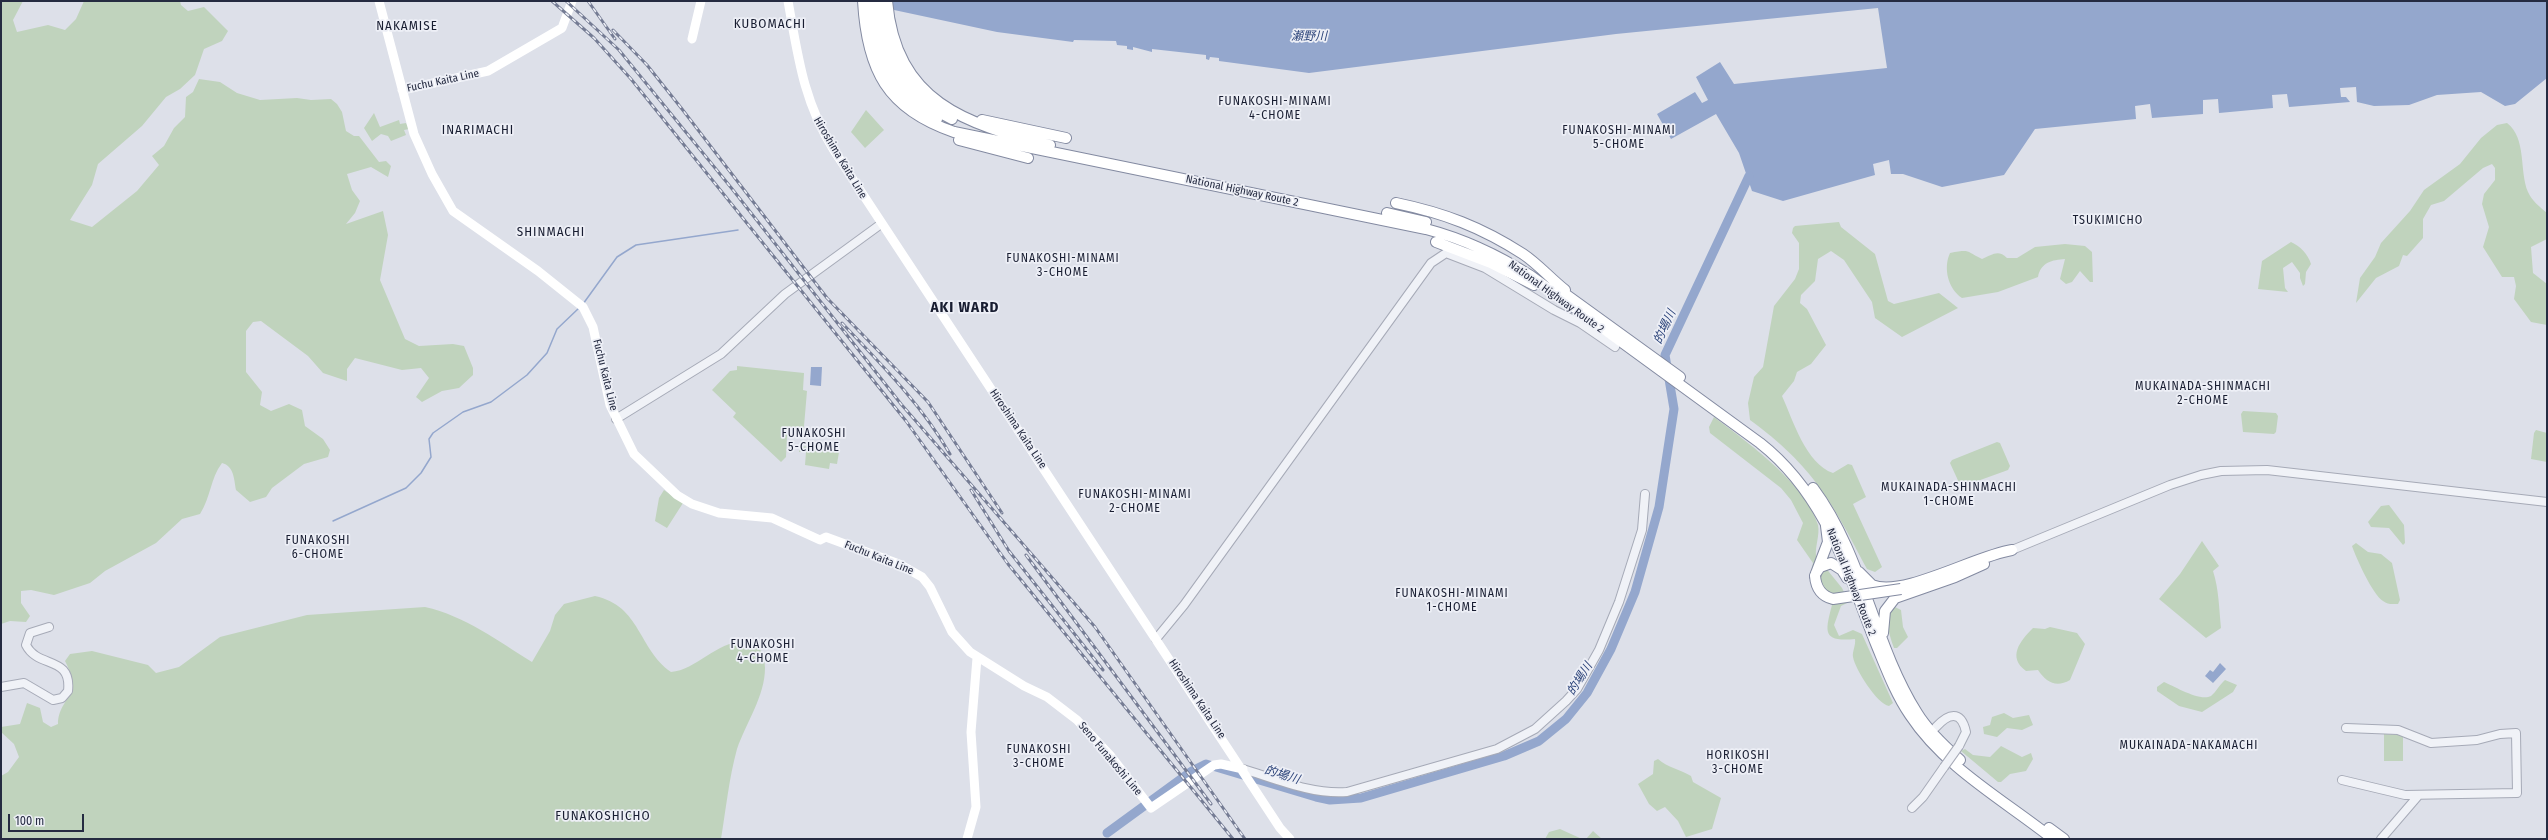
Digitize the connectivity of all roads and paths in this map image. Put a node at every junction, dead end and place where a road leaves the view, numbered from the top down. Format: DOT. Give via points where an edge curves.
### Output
graph roads {
  1 [pos="379,1"];
  2 [pos="572,1"];
  3 [pos="701,1"];
  4 [pos="788,1"];
  5 [pos="879,1"];
  6 [pos="886,1"];
  7 [pos="872,8"];
  8 [pos="692,39"];
  9 [pos="402,90"];
  10 [pos="925,109"];
  11 [pos="1028,158"];
  12 [pos="1396,203"];
  13 [pos="1384,216"];
  14 [pos="881,224"];
  15 [pos="1436,242"];
  16 [pos="1563,296"];
  17 [pos="1615,347"];
  18 [pos="616,419"];
  19 [pos="1737,422"];
  20 [pos="1793,474"];
  21 [pos="1645,494"];
  22 [pos="2547,502"];
  23 [pos="1834,522"];
  24 [pos="2012,550"];
  25 [pos="1815,576"];
  26 [pos="1868,623"];
  27 [pos="49,626"];
  28 [pos="1156,639"];
  29 [pos="977,658"];
  30 [pos="1893,666"];
  31 [pos="1,686"];
  32 [pos="1918,714"];
  33 [pos="1936,727"];
  34 [pos="2346,728"];
  35 [pos="1945,747"];
  36 [pos="1245,772"];
  37 [pos="2342,780"];
  38 [pos="2418,796"];
  39 [pos="1912,808"];
  40 [pos="967,839"];
  41 [pos="1290,839"];
  42 [pos="2053,839"];
  43 [pos="2064,839"];
  44 [pos="2380,839"];
  1 -- 9 [label="main road"];
  2 -- 9 [label="main road, Fuchu Kaita Line" via="562,28 488,71"];
  3 -- 8 [label="main road"];
  4 -- 14 [label="main road, Hiroshima Kaita Line" via="807,95 823,132"];
  5 -- 7 [label="highway"];
  6 -- 7 [label="highway"];
  7 -- 10 [label="highway" via="895,43"];
  7 -- 10 [label="highway" via="875,41 884,66 903,94"];
  9 -- 18 [label="main road, Fuchu Kaita Line" via="421,151 453,211 538,271 583,307 592,327 607,395"];
  10 -- 11 [label="highway" via="943,135"];
  10 -- 13 [label="highway, National Highway Route 2" via="978,130 1065,143"];
  10 -- 13 [label="highway, National Highway Route 2" via="979,137"];
  12 -- 16 [label="highway" via="1443,214 1483,230 1524,255"];
  13 -- 16 [label="highway, National Highway Route 2" via="1456,231 1496,248 1515,258"];
  14 -- 18 [label="street" via="785,294 721,354"];
  14 -- 28 [label="main road, Hiroshima Kaita Line"];
  15 -- 16 [label="highway" via="1491,263"];
  16 -- 19 [label="highway, National Highway Route 2"];
  17 -- 28 [label="street" via="1580,323 1485,268 1454,255 1446,253 1439,256 1431,263 1184,605"];
  18 -- 29 [label="main road, Fuchu Kaita Line" via="634,454 677,495 692,504 719,513 774,519 820,540 826,537 916,572 930,587 952,632"];
  19 -- 20 [label="highway, National Highway Route 2"];
  19 -- 23 [label="highway, National Highway Route 2" via="1773,446 1796,468 1817,494"];
  20 -- 25 [label="highway" via="1810,497 1827,530 1828,542"];
  20 -- 26 [label="highway, National Highway Route 2" via="1812,498 1833,535"];
  21 -- 36 [label="street" via="1642,530 1620,602 1599,650 1575,692 1535,729 1497,748 1348,792 1315,790"];
  22 -- 24 [label="street" via="2267,470 2221,471 2170,485"];
  23 -- 24 [label="highway" via="1860,575 1868,583 1879,587 1919,581"];
  23 -- 30 [label="highway, National Highway Route 2"];
  24 -- 25 [label="highway, bridge" via="1938,579 1901,589 1833,599 1819,590"];
  24 -- 30 [label="highway" via="1955,577 1903,594 1892,601 1885,611 1882,629"];
  25 -- 26 [label="highway" via="1820,567 1831,563 1846,575"];
  26 -- 42 [label="highway, National Highway Route 2" via="1899,696 1929,741 1949,760"];
  27 -- 31 [label="street" via="30,633 26,645 29,652 61,667 67,674 68,691 62,698 52,700 24,683"];
  28 -- 36 [label="main road, Hiroshima Kaita Line"];
  29 -- 36 [label="main road, Seno Funakoshi Line" via="1047,697 1068,713 1092,735 1151,808 1210,767 1221,764"];
  29 -- 40 [label="main road" via="971,732 976,807"];
  30 -- 32 [label="highway, National Highway Route 2"];
  32 -- 33 [label="highway" via="1931,726"];
  32 -- 35 [label="highway, National Highway Route 2"];
  33 -- 35 [label="highway"];
  33 -- 39 [label="street, bridge" via="1950,715 1957,717 1964,724 1966,732 1923,797"];
  34 -- 38 [label="street" via="2398,730 2431,743 2477,740 2516,733 2517,793"];
  35 -- 43 [label="highway, National Highway Route 2"];
  36 -- 41 [label="main road, Hiroshima Kaita Line" via="1280,828"];
  37 -- 38 [label="street"];
  38 -- 44 [label="street"];
}
